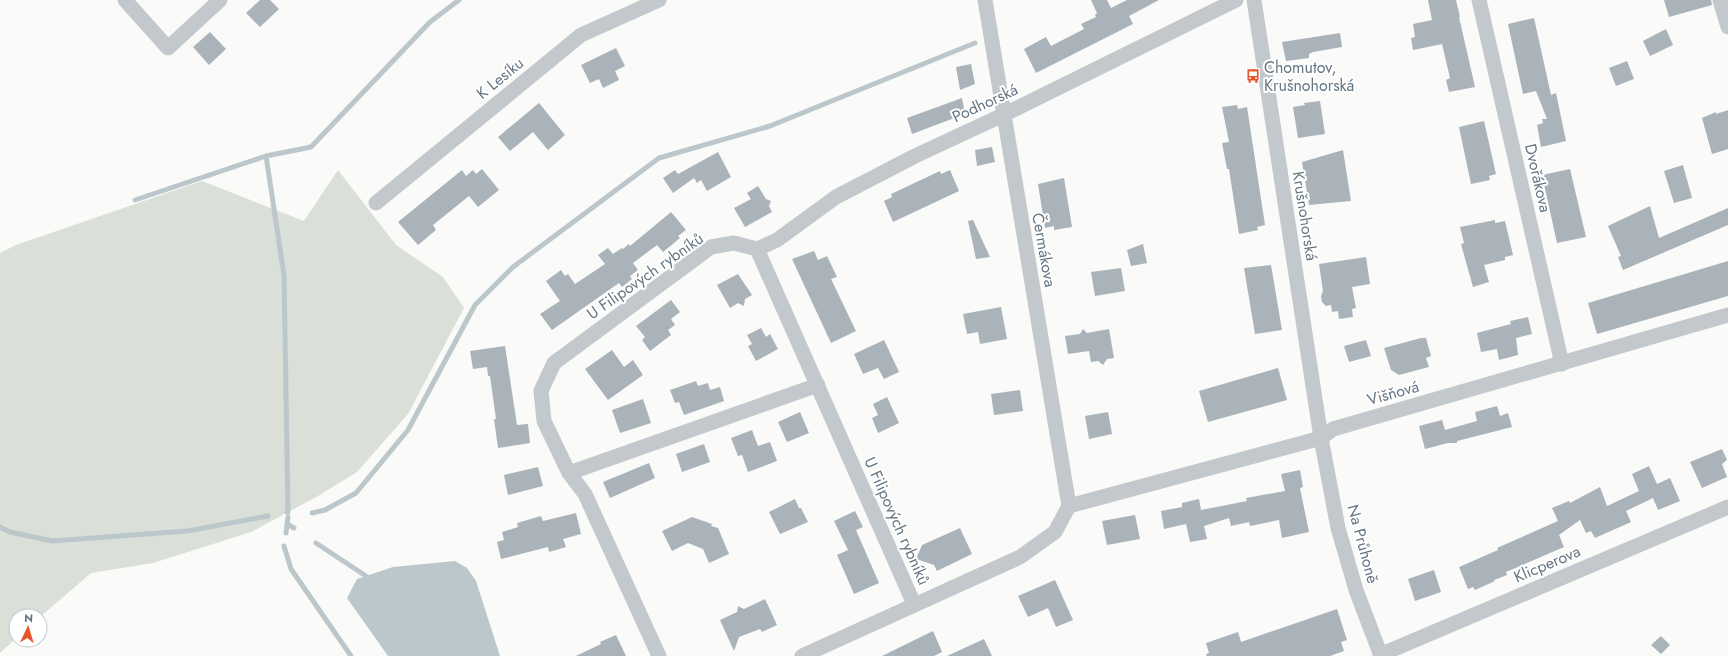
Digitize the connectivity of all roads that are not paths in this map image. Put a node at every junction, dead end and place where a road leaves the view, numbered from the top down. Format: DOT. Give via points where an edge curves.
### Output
graph roads {
  1 [pos="125,0"];
  2 [pos="220,0"];
  3 [pos="659,0"];
  4 [pos="985,0"];
  5 [pos="1236,0"];
  6 [pos="1254,0"];
  7 [pos="1479,0"];
  8 [pos="1720,0"];
  9 [pos="1728,26"];
  10 [pos="1003,114"];
  11 [pos="376,203"];
  12 [pos="757,249"];
  13 [pos="1728,315"];
  14 [pos="1562,364"];
  15 [pos="818,385"];
  16 [pos="1321,438"];
  17 [pos="569,473"];
  18 [pos="1069,506"];
  19 [pos="1728,507"];
  20 [pos="914,604"];
  21 [pos="1381,655"];
  22 [pos="658,656"];
  23 [pos="802,656"];
  1 -- 2 [label="street" via="168,48"];
  3 -- 11 [label="street, K Lesíku" via="581,34"];
  4 -- 10 [label="street, Čermákova"];
  5 -- 10 [label="street, Podhorská"];
  6 -- 16 [label="street, Krušnohorská"];
  7 -- 14 [label="street, Dvořákova"];
  8 -- 9 [label="street"];
  10 -- 12 [label="street, Podhorská" via="836,197 777,240"];
  10 -- 18 [label="street, Čermákova"];
  12 -- 15 [label="street, U Filipových rybníků"];
  12 -- 17 [label="street, U Filipových rybníků" via="734,243 711,247 554,363 541,391 544,421"];
  13 -- 14 [label="street, Višňová"];
  14 -- 16 [label="street, Višňová" via="1333,429"];
  15 -- 17 [label="street"];
  15 -- 20 [label="street, U Filipových rybníků"];
  16 -- 18 [label="street, Višňová"];
  16 -- 21 [label="street, Na Průhoně" via="1338,528 1356,590"];
  17 -- 22 [label="street, U Filipových rybníků" via="585,494"];
  18 -- 20 [label="street, U Filipových rybníků" via="1055,532 1020,558"];
  19 -- 21 [label="street, Klicperova"];
  20 -- 23 [label="street, U Filipových rybníků"];
}
